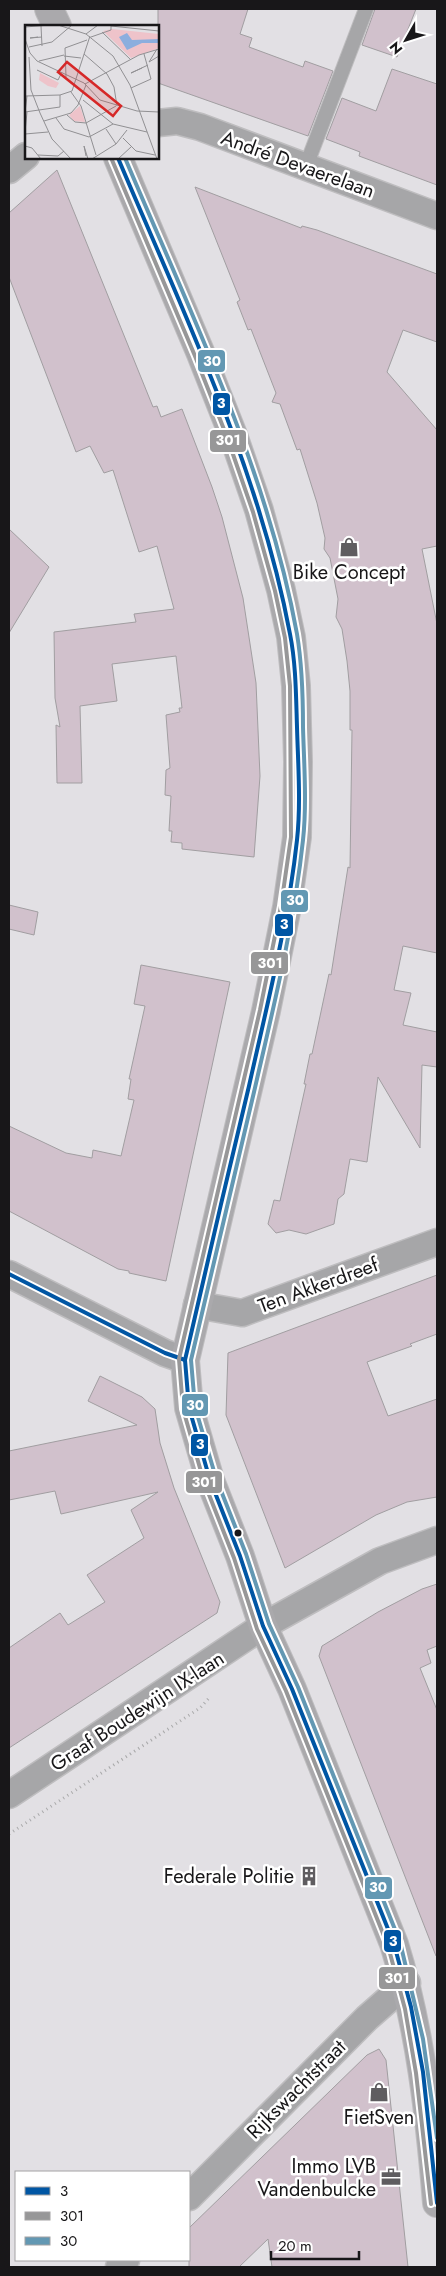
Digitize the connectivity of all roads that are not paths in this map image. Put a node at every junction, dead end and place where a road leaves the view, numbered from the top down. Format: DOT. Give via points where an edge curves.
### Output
graph roads {
  1 [pos="49,9"];
  2 [pos="366,9"];
  3 [pos="57,25"];
  4 [pos="159,123"];
  5 [pos="25,157"];
  6 [pos="118,159"];
  7 [pos="306,166"];
  8 [pos="9,170"];
  9 [pos="437,216"];
  10 [pos="437,1242"];
  11 [pos="9,1274"];
  12 [pos="197,1305"];
  13 [pos="184,1360"];
  14 [pos="437,1540"];
  15 [pos="263,1626"];
  16 [pos="9,1794"];
  17 [pos="406,1983"];
  18 [pos="436,2167"];
  19 [pos="190,2196"];
  20 [pos="437,2203"];
  1 -- 3 [label="main road"];
  2 -- 7 [label="lane"];
  4 -- 7 [label="street, André Devaerelaan" via="176,121 200,127"];
  5 -- 8 [label="street"];
  6 -- 12 [label="main road" via="205,363 256,500 281,590 291,637 296,686 297,838 287,907"];
  7 -- 9 [label="street, André Devaerelaan"];
  10 -- 12 [label="street, Ten Akkerdreef" via="242,1313"];
  11 -- 13 [label="street" via="164,1353"];
  12 -- 13 [label="main road"];
  13 -- 15 [label="main road" via="189,1408 203,1460"];
  14 -- 15 [label="street, Graaf Boudewijn IX-laan" via="380,1561"];
  15 -- 16 [label="street, Graaf Boudewijn IX-laan"];
  15 -- 17 [label="main road" via="366,1871"];
  17 -- 18 [label="main road"];
  17 -- 19 [label="street, Rijkswachtstraat" via="366,2018"];
  18 -- 20 [label="main road"];
}
